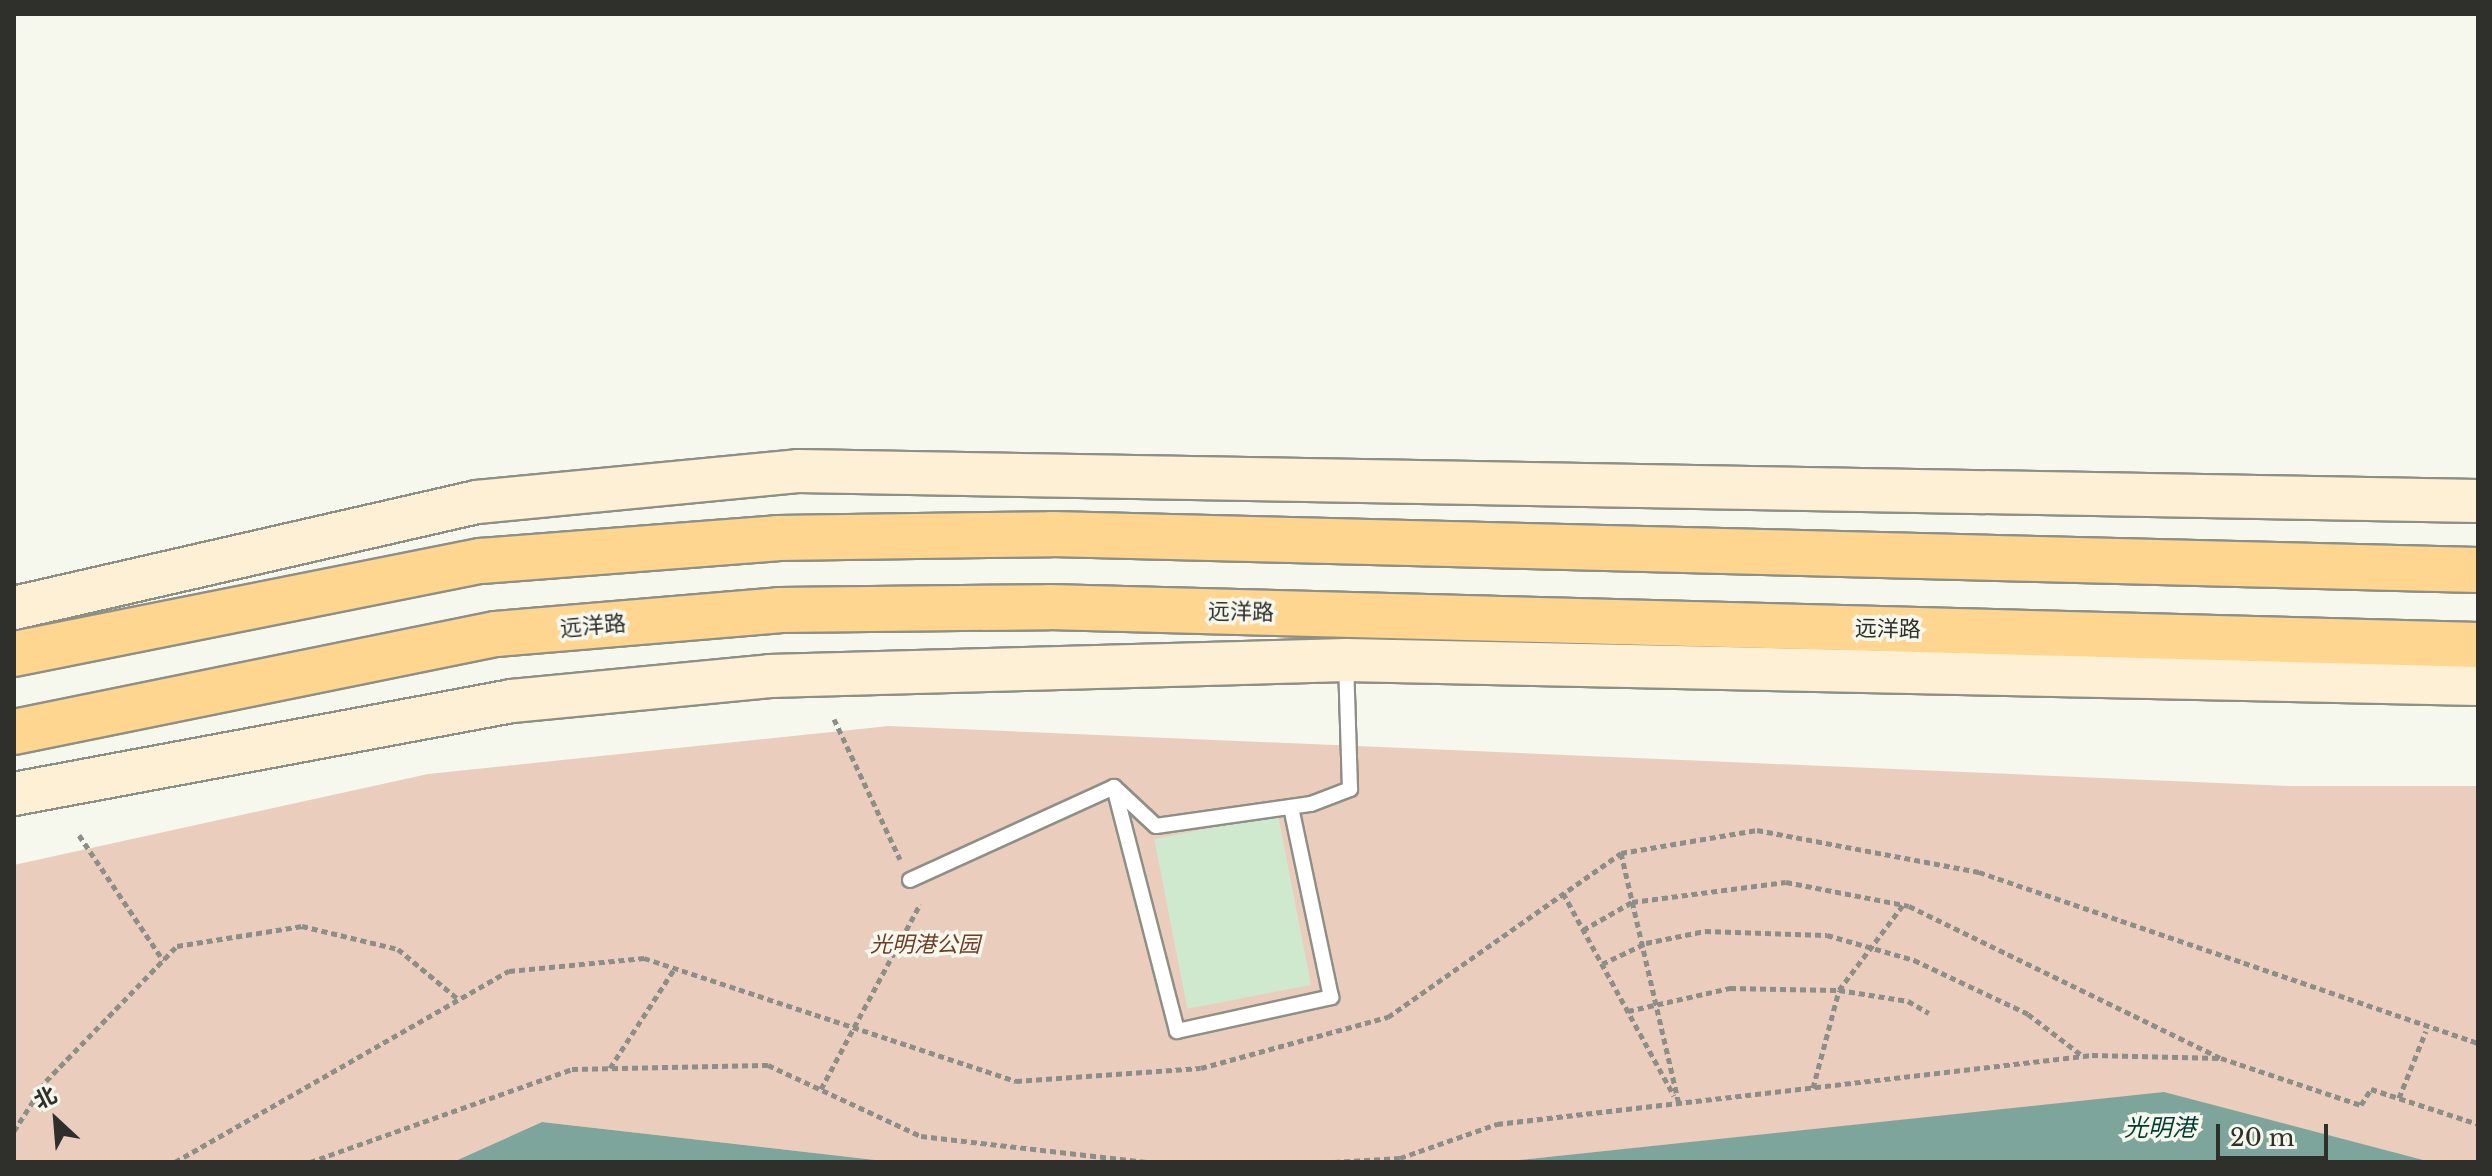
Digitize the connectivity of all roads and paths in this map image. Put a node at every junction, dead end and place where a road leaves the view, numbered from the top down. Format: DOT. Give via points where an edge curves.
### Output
graph roads {
  1 [pos="2478,501"];
  2 [pos="2478,570"];
  3 [pos="14,608"];
  4 [pos="2478,645"];
  5 [pos="14,654"];
  6 [pos="1346,660"];
  7 [pos="2478,684"];
  8 [pos="834,719"];
  9 [pos="14,732"];
  10 [pos="1114,787"];
  11 [pos="14,794"];
  12 [pos="1291,807"];
  13 [pos="79,835"];
  14 [pos="1621,853"];
  15 [pos="910,880"];
  16 [pos="1563,893"];
  17 [pos="1632,902"];
  18 [pos="1903,905"];
  19 [pos="1583,930"];
  20 [pos="1642,945"];
  21 [pos="1871,948"];
  22 [pos="163,960"];
  23 [pos="1602,964"];
  24 [pos="675,968"];
  25 [pos="1839,990"];
  26 [pos="458,999"];
  27 [pos="1656,1004"];
  28 [pos="1628,1011"];
  29 [pos="1929,1013"];
  30 [pos="2426,1031"];
  31 [pos="2084,1056"];
  32 [pos="2221,1058"];
  33 [pos="610,1068"];
  34 [pos="1813,1088"];
  35 [pos="821,1089"];
  36 [pos="2399,1098"];
  37 [pos="1679,1104"];
  38 [pos="2478,1124"];
  39 [pos="14,1131"];
  40 [pos="310,1162"];
  41 [pos="1147,1162"];
  42 [pos="1334,1162"];
  1 -- 3 [label="main road" via="798,471 477,502"];
  2 -- 5 [label="highway" via="1052,534 777,538 481,561"];
  4 -- 9 [label="highway, 远洋路" via="1049,607 779,610 496,634"];
  6 -- 7 [label="main road"];
  6 -- 11 [label="main road" via="770,676 512,701"];
  6 -- 12 [label="lane" via="1350,789"];
  8 -- 15 [label="path"];
  10 -- 12 [label="lane" via="1156,826"];
  10 -- 12 [label="lane" via="1177,1031 1331,997"];
  10 -- 15 [label="lane"];
  13 -- 22 [label="path"];
  14 -- 17 [label="path"];
  15 -- 35 [label="path" via="920,903"];
  16 -- 19 [label="path"];
  17 -- 18 [label="path" via="1786,882"];
  17 -- 19 [label="path"];
  17 -- 20 [label="path"];
  18 -- 21 [label="path"];
  18 -- 32 [label="path" via="2084,986"];
  19 -- 23 [label="path"];
  20 -- 21 [label="path" via="1705,931 1827,935"];
  20 -- 23 [label="path"];
  20 -- 27 [label="path"];
  21 -- 25 [label="path"];
  21 -- 31 [label="path" via="2028,1014"];
  22 -- 26 [label="path" via="177,946 302,926 398,949"];
  22 -- 39 [label="path" via="46,1081"];
  23 -- 28 [label="path"];
  24 -- 33 [label="path"];
  25 -- 27 [label="path" via="1730,988"];
  25 -- 29 [label="path" via="1908,1001"];
  25 -- 34 [label="path"];
  27 -- 28 [label="path"];
  27 -- 37 [label="path"];
  28 -- 37 [label="path"];
  30 -- 36 [label="path"];
  31 -- 32 [label="path"];
  31 -- 34 [label="path"];
  32 -- 36 [label="path" via="2361,1105 2371,1089"];
  33 -- 35 [label="path" via="768,1065"];
  33 -- 40 [label="path" via="572,1069"];
  34 -- 37 [label="path"];
  35 -- 41 [label="path" via="921,1136"];
  36 -- 38 [label="path"];
  37 -- 42 [label="path" via="1497,1124 1400,1158"];
}
